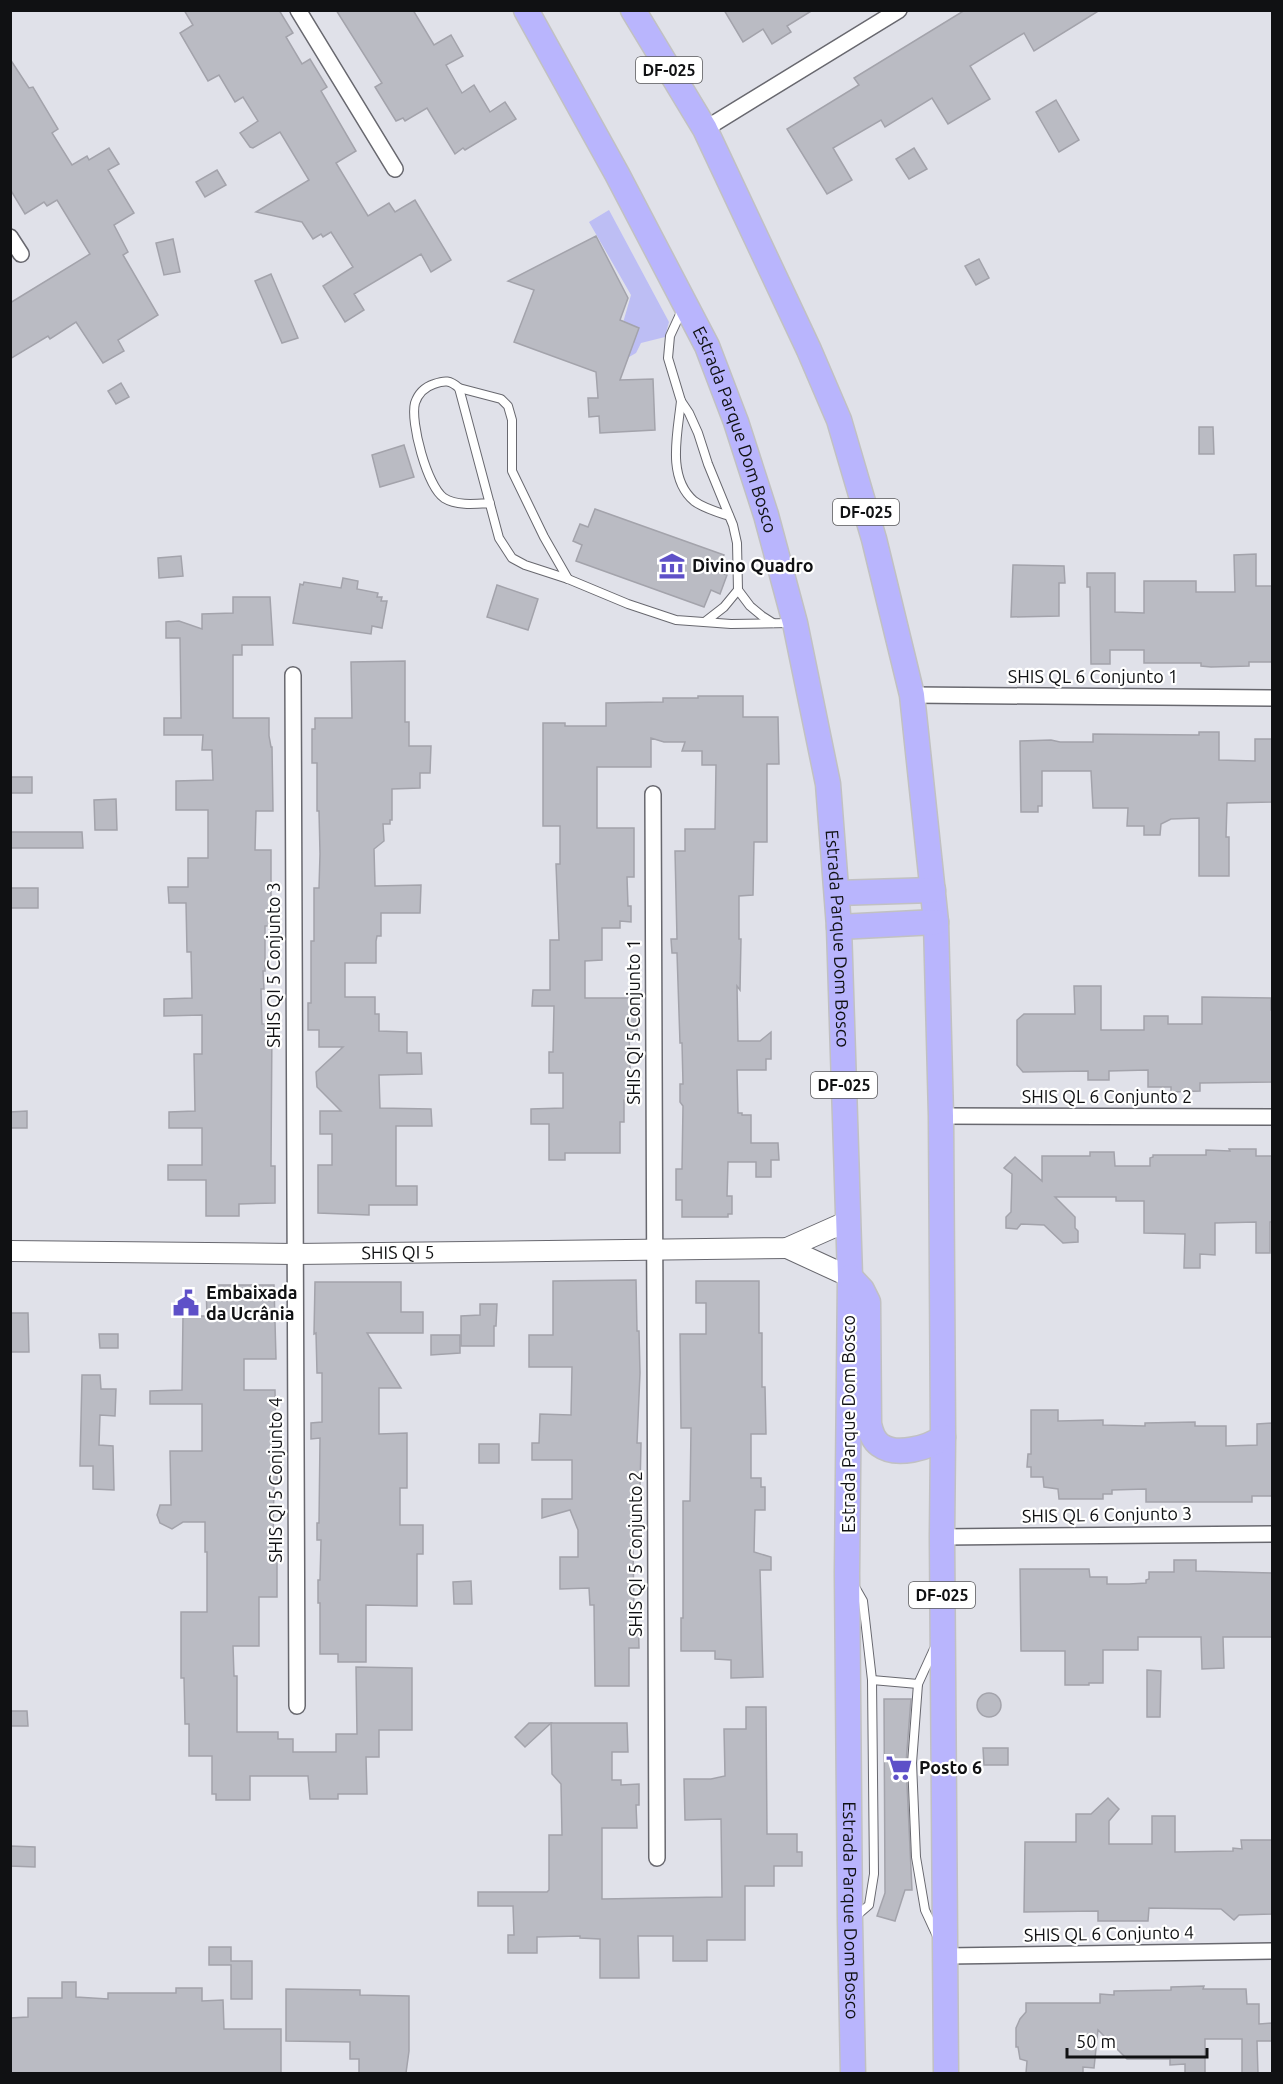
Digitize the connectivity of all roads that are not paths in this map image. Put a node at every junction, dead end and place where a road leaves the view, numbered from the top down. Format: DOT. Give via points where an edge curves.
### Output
graph roads {
  1 [pos="298,10"];
  2 [pos="633,10"];
  3 [pos="899,10"];
  4 [pos="526,11"];
  5 [pos="705,129"];
  6 [pos="395,169"];
  7 [pos="10,237"];
  8 [pos="21,254"];
  9 [pos="685,303"];
  10 [pos="459,388"];
  11 [pos="681,401"];
  12 [pos="490,503"];
  13 [pos="729,516"];
  14 [pos="568,579"];
  15 [pos="738,590"];
  16 [pos="706,621"];
  17 [pos="784,623"];
  18 [pos="293,675"];
  19 [pos="912,695"];
  20 [pos="1272,698"];
  21 [pos="653,794"];
  22 [pos="933,890"];
  23 [pos="837,893"];
  24 [pos="936,922"];
  25 [pos="839,927"];
  26 [pos="941,1116"];
  27 [pos="1272,1117"];
  28 [pos="848,1221"];
  29 [pos="787,1248"];
  30 [pos="654,1250"];
  31 [pos="10,1251"];
  32 [pos="295,1254"];
  33 [pos="850,1277"];
  34 [pos="943,1437"];
  35 [pos="1272,1534"];
  36 [pos="942,1537"];
  37 [pos="847,1573"];
  38 [pos="942,1632"];
  39 [pos="872,1680"];
  40 [pos="918,1684"];
  41 [pos="297,1706"];
  42 [pos="657,1858"];
  43 [pos="850,1921"];
  44 [pos="1272,1951"];
  45 [pos="946,1956"];
  46 [pos="853,2073"];
  47 [pos="946,2073"];
  1 -- 6 [label="street"];
  2 -- 5 [label="main road, DF-025"];
  3 -- 5 [label="street"];
  4 -- 9 [label="main road, Estrada Parque Dom Bosco / DF-025"];
  5 -- 19 [label="main road, DF-025" via="810,350 838,420 874,539"];
  7 -- 8 [label="street"];
  9 -- 11 [label="lane" via="670,336 668,358"];
  9 -- 17 [label="main road, Estrada Parque Dom Bosco / DF-025" via="707,346 766,515"];
  10 -- 12 [label="lane"];
  10 -- 12 [label="lane" via="444,381 430,385 420,394 413,416 422,454 432,484 443,497 456,503"];
  10 -- 14 [label="lane" via="501,399 508,406 512,420 512,471"];
  11 -- 13 [label="lane" via="698,433"];
  11 -- 13 [label="lane" via="676,465 684,489 694,501"];
  12 -- 14 [label="lane" via="499,538 512,558"];
  13 -- 15 [label="lane" via="737,543"];
  14 -- 16 [label="lane" via="676,620"];
  15 -- 16 [label="lane"];
  15 -- 17 [label="lane" via="762,616"];
  16 -- 17 [label="lane"];
  17 -- 23 [label="main road, Estrada Parque Dom Bosco / DF-025" via="828,784"];
  18 -- 32 [label="street, SHIS QI 5 Conjunto 3"];
  19 -- 20 [label="street, SHIS QL 6 Conjunto 1"];
  19 -- 22 [label="main road, DF-025"];
  21 -- 30 [label="street, SHIS QI 5 Conjunto 1"];
  22 -- 23 [label="main road"];
  22 -- 24 [label="main road, DF-025"];
  23 -- 25 [label="main road, Estrada Parque Dom Bosco / DF-025"];
  24 -- 25 [label="main road"];
  24 -- 26 [label="main road, DF-025"];
  25 -- 28 [label="main road, Estrada Parque Dom Bosco / DF-025"];
  26 -- 27 [label="street, SHIS QL 6 Conjunto 2"];
  26 -- 34 [label="main road, DF-025"];
  28 -- 29 [label="street, SHIS QI 5"];
  28 -- 33 [label="main road, Estrada Parque Dom Bosco / DF-025"];
  29 -- 30 [label="street, SHIS QI 5"];
  29 -- 33 [label="street, SHIS QI 5"];
  30 -- 32 [label="street, SHIS QI 5"];
  30 -- 42 [label="street, SHIS QI 5 Conjunto 2"];
  31 -- 32 [label="street, SHIS QI 5"];
  32 -- 41 [label="street, SHIS QI 5 Conjunto 4"];
  33 -- 34 [label="main road" via="868,1302 872,1436 888,1449 912,1450"];
  33 -- 37 [label="main road, Estrada Parque Dom Bosco / DF-025"];
  34 -- 36 [label="main road, DF-025"];
  35 -- 36 [label="street, SHIS QL 6 Conjunto 3"];
  36 -- 38 [label="main road, DF-025"];
  37 -- 39 [label="lane" via="863,1601"];
  37 -- 43 [label="main road, Estrada Parque Dom Bosco / DF-025"];
  38 -- 40 [label="lane"];
  38 -- 45 [label="main road, DF-025"];
  39 -- 40 [label="lane"];
  39 -- 43 [label="lane" via="874,1874 869,1905"];
  40 -- 45 [label="lane" via="912,1763 916,1857 925,1910"];
  43 -- 46 [label="main road, Estrada Parque Dom Bosco / DF-025"];
  44 -- 45 [label="street, SHIS QL 6 Conjunto 4"];
  45 -- 47 [label="main road, DF-025"];
}
